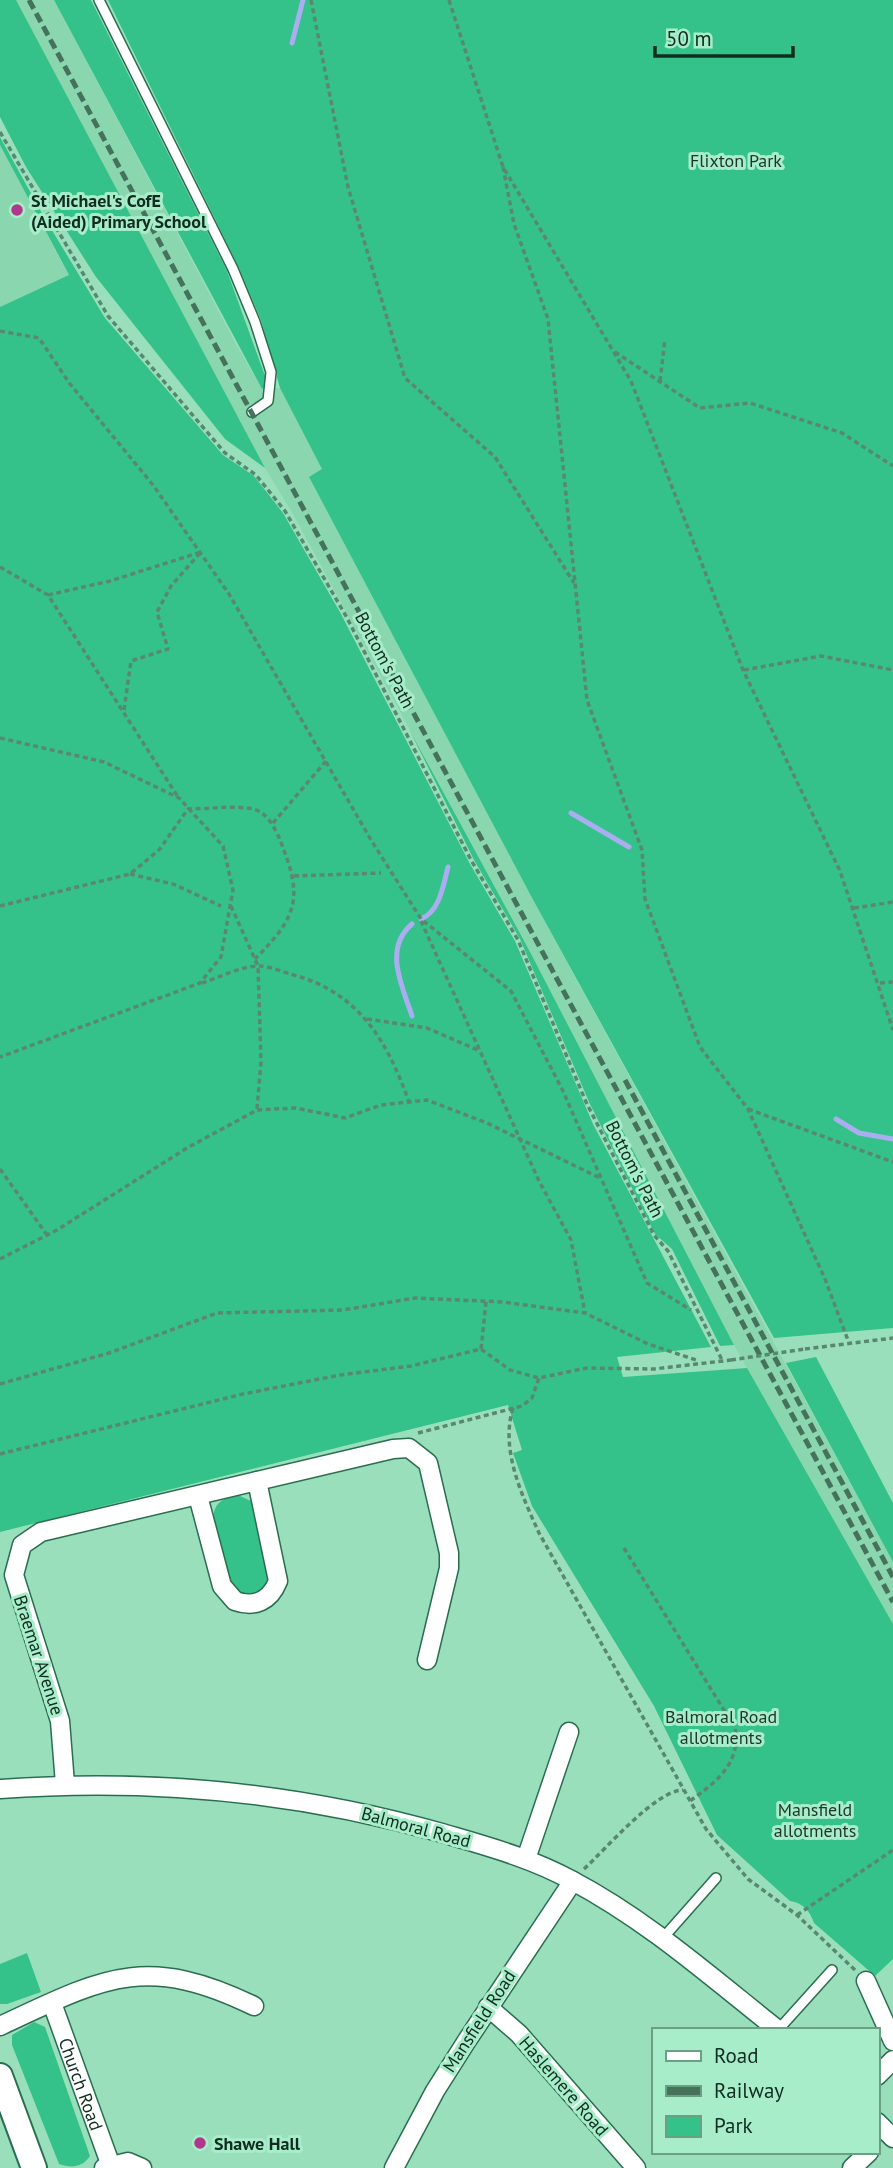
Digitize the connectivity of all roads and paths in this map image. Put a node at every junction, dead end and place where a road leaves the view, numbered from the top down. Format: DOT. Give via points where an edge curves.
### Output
graph roads {
  1 [pos="99,0"];
  2 [pos="311,0"];
  3 [pos="449,0"];
  4 [pos="0,132"];
  5 [pos="503,167"];
  6 [pos="0,331"];
  7 [pos="666,339"];
  8 [pos="613,350"];
  9 [pos="660,382"];
  10 [pos="252,412"];
  11 [pos="893,466"];
  12 [pos="200,553"];
  13 [pos="0,568"];
  14 [pos="575,584"];
  15 [pos="48,595"];
  16 [pos="743,670"];
  17 [pos="893,670"];
  18 [pos="124,710"];
  19 [pos="0,738"];
  20 [pos="326,761"];
  21 [pos="179,798"];
  22 [pos="188,809"];
  23 [pos="273,823"];
  24 [pos="381,873"];
  25 [pos="130,874"];
  26 [pos="295,876"];
  27 [pos="893,902"];
  28 [pos="230,904"];
  29 [pos="0,906"];
  30 [pos="221,906"];
  31 [pos="853,908"];
  32 [pos="421,919"];
  33 [pos="255,959"];
  34 [pos="258,966"];
  35 [pos="893,982"];
  36 [pos="200,983"];
  37 [pos="880,984"];
  38 [pos="365,1018"];
  39 [pos="893,1030"];
  40 [pos="481,1051"];
  41 [pos="0,1057"];
  42 [pos="409,1102"];
  43 [pos="257,1110"];
  44 [pos="748,1110"];
  45 [pos="893,1162"];
  46 [pos="0,1169"];
  47 [pos="602,1179"];
  48 [pos="47,1235"];
  49 [pos="0,1259"];
  50 [pos="486,1301"];
  51 [pos="691,1310"];
  52 [pos="585,1313"];
  53 [pos="893,1338"];
  54 [pos="849,1343"];
  55 [pos="481,1349"];
  56 [pos="722,1360"];
  57 [pos="703,1363"];
  58 [pos="539,1378"];
  59 [pos="0,1384"];
  60 [pos="513,1408"];
  61 [pos="393,1449"];
  62 [pos="0,1454"];
  63 [pos="257,1481"];
  64 [pos="198,1496"];
  65 [pos="624,1548"];
  66 [pos="427,1660"];
  67 [pos="569,1732"];
  68 [pos="65,1784"];
  69 [pos="0,1789"];
  70 [pos="683,1790"];
  71 [pos="690,1801"];
  72 [pos="893,1850"];
  73 [pos="526,1859"];
  74 [pos="716,1878"];
  75 [pos="573,1881"];
  76 [pos="797,1915"];
  77 [pos="663,1938"];
  78 [pos="832,1970"];
  79 [pos="866,1981"];
  80 [pos="52,2003"];
  81 [pos="254,2006"];
  82 [pos="488,2007"];
  83 [pos="0,2026"];
  84 [pos="776,2028"];
  85 [pos="780,2028"];
  86 [pos="893,2041"];
  87 [pos="893,2060"];
  88 [pos="879,2074"];
  89 [pos="0,2076"];
  90 [pos="867,2154"];
  91 [pos="107,2167"];
  92 [pos="34,2168"];
  93 [pos="142,2168"];
  94 [pos="394,2168"];
  95 [pos="636,2168"];
  96 [pos="852,2168"];
  1 -- 10 [label="lane" via="255,322 272,379 268,401"];
  2 -- 14 [label="path" via="348,187 405,378 495,457"];
  3 -- 5 [label="path"];
  4 -- 56 [label="path, Bottom's Path" via="108,316 225,453 256,475 285,511 518,940 592,1115"];
  5 -- 8 [label="path"];
  5 -- 14 [label="path" via="514,224 548,319"];
  6 -- 12 [label="path" via="40,338"];
  7 -- 9 [label="path"];
  8 -- 9 [label="path"];
  8 -- 16 [label="path" via="631,381"];
  9 -- 11 [label="path" via="700,408 750,403 842,433"];
  12 -- 15 [label="path"];
  12 -- 18 [label="path" via="171,586 157,612 168,649 131,662"];
  12 -- 20 [label="path" via="229,594"];
  13 -- 15 [label="path"];
  14 -- 44 [label="path" via="587,700 642,850 645,899 700,1047"];
  15 -- 18 [label="path"];
  16 -- 17 [label="path" via="821,656"];
  16 -- 31 [label="path" via="840,871"];
  18 -- 21 [label="path"];
  19 -- 21 [label="path" via="104,762"];
  20 -- 23 [label="path"];
  20 -- 32 [label="path"];
  21 -- 22 [label="path"];
  22 -- 23 [label="path" via="255,809"];
  22 -- 25 [label="path" via="159,850"];
  22 -- 28 [label="path" via="223,846 233,890"];
  23 -- 26 [label="path"];
  24 -- 26 [label="path"];
  25 -- 29 [label="path"];
  25 -- 30 [label="path" via="173,884"];
  26 -- 33 [label="path" via="293,905 280,934"];
  27 -- 31 [label="path"];
  28 -- 33 [label="path"];
  28 -- 36 [label="path" via="221,957"];
  31 -- 37 [label="path"];
  32 -- 40 [label="path"];
  32 -- 47 [label="path" via="511,990"];
  33 -- 34 [label="path"];
  34 -- 36 [label="path"];
  34 -- 38 [label="path" via="305,978 351,1003"];
  34 -- 43 [label="path" via="261,1062"];
  35 -- 37 [label="path"];
  36 -- 41 [label="path"];
  37 -- 39 [label="path"];
  38 -- 40 [label="path" via="427,1028"];
  38 -- 42 [label="path" via="394,1060"];
  40 -- 52 [label="path" via="539,1181 571,1240"];
  42 -- 43 [label="path" via="381,1105 345,1118 296,1108"];
  42 -- 47 [label="path" via="439,1104"];
  43 -- 48 [label="path"];
  44 -- 45 [label="path"];
  44 -- 54 [label="path"];
  46 -- 48 [label="path"];
  47 -- 51 [label="path" via="647,1283"];
  48 -- 49 [label="path"];
  50 -- 52 [label="path"];
  50 -- 55 [label="path"];
  50 -- 59 [label="path" via="415,1298 343,1310 217,1313 109,1353"];
  52 -- 57 [label="path" via="648,1344"];
  53 -- 54 [label="path"];
  54 -- 56 [label="path, bridge"];
  55 -- 58 [label="path" via="510,1370"];
  55 -- 62 [label="path" via="411,1366 243,1394"];
  56 -- 57 [label="path"];
  57 -- 58 [label="path" via="587,1368"];
  58 -- 60 [label="path" via="532,1398"];
  60 -- 61 [label="path" via="430,1429"];
  60 -- 70 [label="path" via="511,1448 518,1486"];
  61 -- 63 [label="street, Braemar Avenue"];
  61 -- 66 [label="street" via="417,1451 428,1463 449,1553"];
  63 -- 64 [label="street, Braemar Avenue"];
  63 -- 64 [label="street" via="278,1581 267,1599 258,1603 235,1601 222,1586"];
  64 -- 68 [label="street, Braemar Avenue" via="41,1532 17,1554 16,1584 60,1721"];
  65 -- 71 [label="path" via="735,1728 737,1742 731,1764"];
  67 -- 73 [label="street"];
  68 -- 69 [label="street, Balmoral Road"];
  68 -- 73 [label="street, Balmoral Road" via="188,1787 294,1800 418,1826"];
  70 -- 71 [label="path"];
  70 -- 75 [label="path" via="664,1797 640,1816"];
  71 -- 76 [label="path" via="734,1865"];
  72 -- 76 [label="path"];
  73 -- 75 [label="street, Balmoral Road"];
  74 -- 77 [label="lane"];
  75 -- 77 [label="street, Balmoral Road"];
  75 -- 82 [label="street, Mansfield Road"];
  76 -- 79 [label="path"];
  77 -- 84 [label="street, Balmoral Road"];
  78 -- 85 [label="lane"];
  79 -- 86 [label="street"];
  80 -- 81 [label="street" via="136,1974 186,1979"];
  80 -- 83 [label="street"];
  80 -- 91 [label="street, Church Road"];
  82 -- 94 [label="street, Mansfield Road"];
  82 -- 95 [label="street, Haslemere Road" via="519,2034"];
  87 -- 88 [label="street"];
  89 -- 92 [label="main road"];
  90 -- 96 [label="street"];
  91 -- 93 [label="street, Church Road" via="128,2162"];
}
